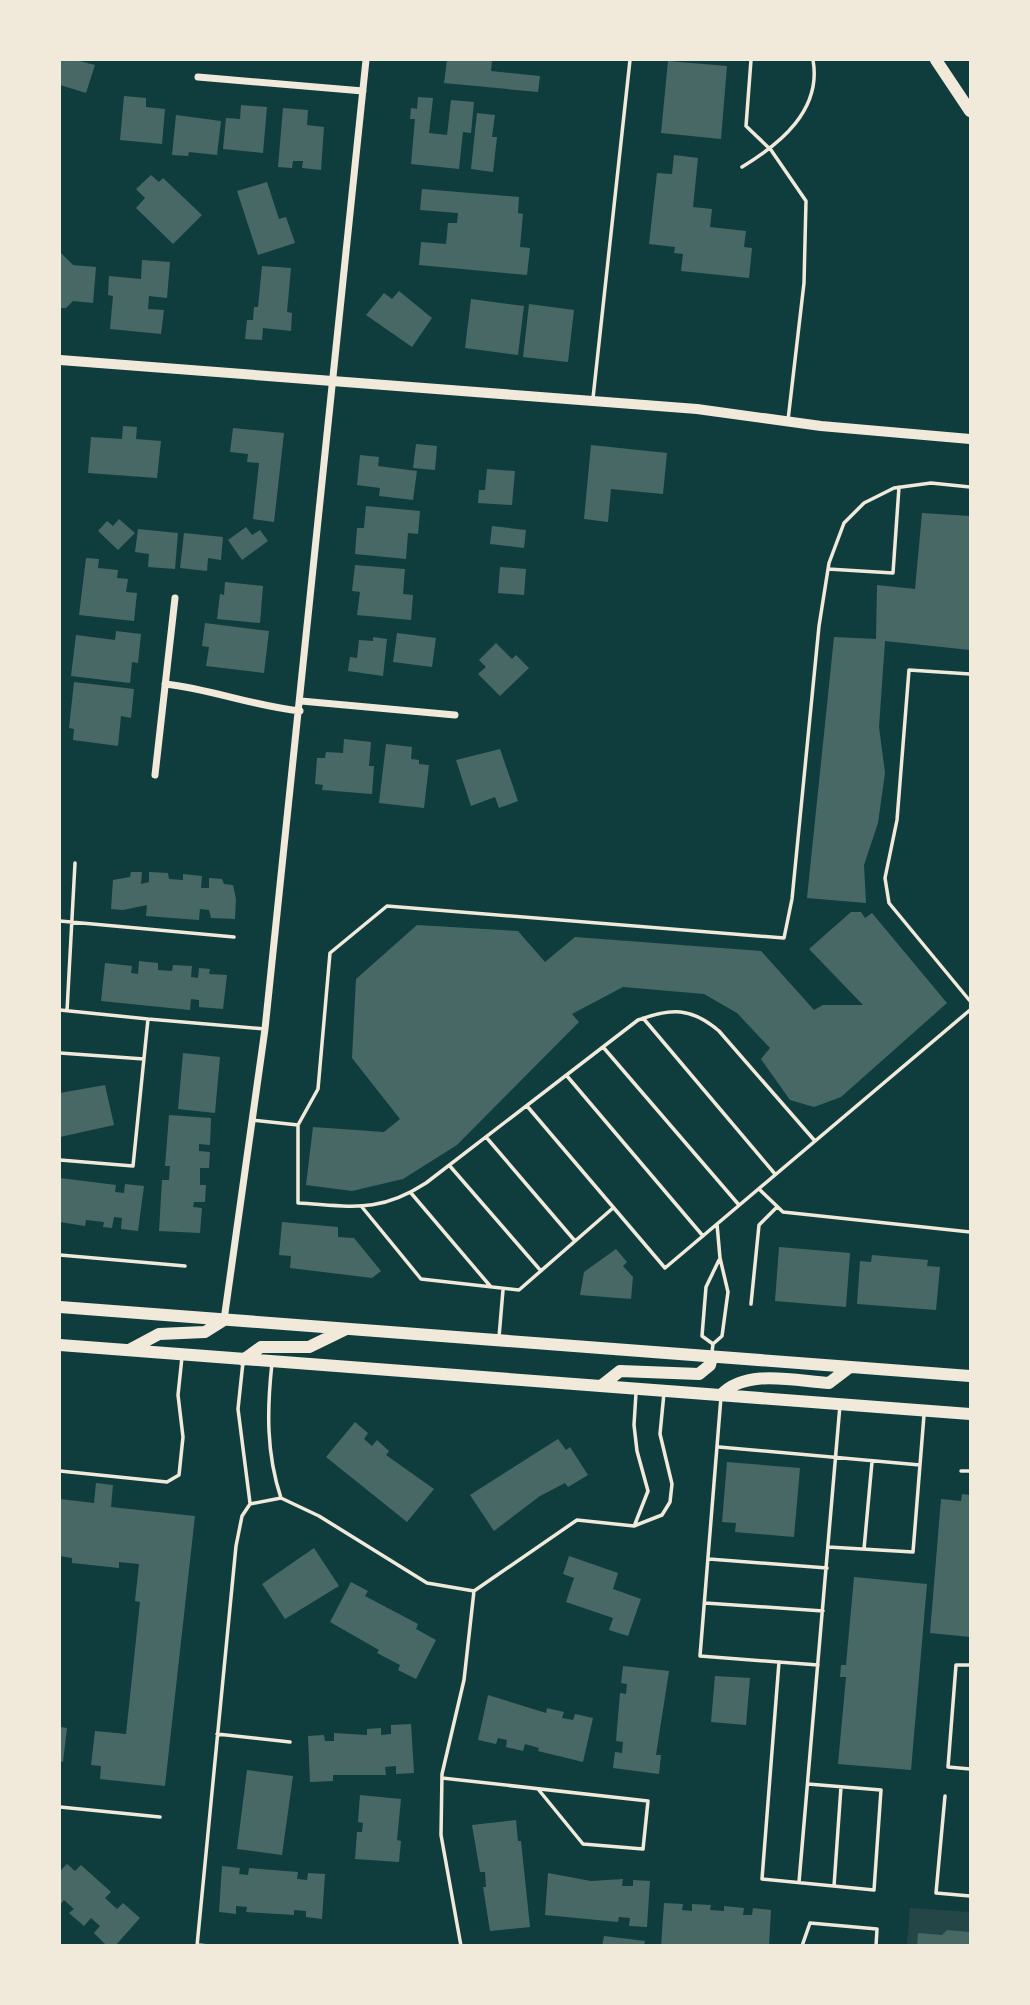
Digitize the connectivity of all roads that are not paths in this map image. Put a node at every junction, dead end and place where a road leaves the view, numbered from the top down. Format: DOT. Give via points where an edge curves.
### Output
graph roads {
  1 [pos="366,60"];
  2 [pos="630,60"];
  3 [pos="751,60"];
  4 [pos="813,60"];
  5 [pos="952,60"];
  6 [pos="938,63"];
  7 [pos="198,77"];
  8 [pos="363,91"];
  9 [pos="971,111"];
  10 [pos="771,150"];
  11 [pos="742,167"];
  12 [pos="60,360"];
  13 [pos="334,381"];
  14 [pos="593,401"];
  15 [pos="788,422"];
  16 [pos="971,439"];
  17 [pos="900,487"];
  18 [pos="971,487"];
  19 [pos="828,569"];
  20 [pos="174,598"];
  21 [pos="971,674"];
  22 [pos="165,684"];
  23 [pos="301,701"];
  24 [pos="300,711"];
  25 [pos="455,715"];
  26 [pos="155,775"];
  27 [pos="75,863"];
  28 [pos="60,921"];
  29 [pos="72,923"];
  30 [pos="234,937"];
  31 [pos="971,1001"];
  32 [pos="60,1010"];
  33 [pos="971,1010"];
  34 [pos="66,1011"];
  35 [pos="643,1018"];
  36 [pos="148,1019"];
  37 [pos="265,1029"];
  38 [pos="603,1047"];
  39 [pos="60,1053"];
  40 [pos="144,1059"];
  41 [pos="566,1076"];
  42 [pos="527,1106"];
  43 [pos="252,1121"];
  44 [pos="298,1125"];
  45 [pos="486,1138"];
  46 [pos="815,1141"];
  47 [pos="60,1160"];
  48 [pos="449,1165"];
  49 [pos="775,1175"];
  50 [pos="759,1189"];
  51 [pos="411,1193"];
  52 [pos="739,1205"];
  53 [pos="362,1207"];
  54 [pos="777,1207"];
  55 [pos="614,1208"];
  56 [pos="717,1224"];
  57 [pos="971,1232"];
  58 [pos="704,1236"];
  59 [pos="575,1241"];
  60 [pos="60,1255"];
  61 [pos="720,1258"];
  62 [pos="185,1266"];
  63 [pos="541,1271"];
  64 [pos="492,1289"];
  65 [pos="503,1290"];
  66 [pos="751,1304"];
  67 [pos="60,1307"];
  68 [pos="224,1320"];
  69 [pos="347,1329"];
  70 [pos="499,1341"];
  71 [pos="60,1345"];
  72 [pos="129,1350"];
  73 [pos="712,1350"];
  74 [pos="182,1355"];
  75 [pos="243,1360"];
  76 [pos="272,1361"];
  77 [pos="850,1367"];
  78 [pos="971,1376"];
  79 [pos="601,1386"];
  80 [pos="637,1389"];
  81 [pos="664,1391"];
  82 [pos="722,1395"];
  83 [pos="840,1403"];
  84 [pos="925,1410"];
  85 [pos="971,1414"];
  86 [pos="719,1447"];
  87 [pos="836,1459"];
  88 [pos="872,1462"];
  89 [pos="920,1465"];
  90 [pos="60,1471"];
  91 [pos="961,1471"];
  92 [pos="971,1471"];
  93 [pos="281,1498"];
  94 [pos="250,1504"];
  95 [pos="634,1526"];
  96 [pos="828,1547"];
  97 [pos="864,1549"];
  98 [pos="709,1559"];
  99 [pos="827,1568"];
  100 [pos="474,1591"];
  101 [pos="705,1603"];
  102 [pos="823,1611"];
  103 [pos="779,1662"];
  104 [pos="818,1665"];
  105 [pos="971,1665"];
  106 [pos="217,1734"];
  107 [pos="290,1742"];
  108 [pos="970,1767"];
  109 [pos="442,1778"];
  110 [pos="808,1784"];
  111 [pos="841,1787"];
  112 [pos="538,1789"];
  113 [pos="945,1796"];
  114 [pos="60,1807"];
  115 [pos="160,1817"];
  116 [pos="799,1882"];
  117 [pos="834,1886"];
  118 [pos="971,1896"];
  119 [pos="197,1945"];
  120 [pos="209,1945"];
  121 [pos="461,1945"];
  122 [pos="802,1945"];
  123 [pos="876,1945"];
  1 -- 8 [label="street"];
  2 -- 14 [label="lane"];
  3 -- 10 [label="lane" via="746,126"];
  4 -- 10 [label="lane" via="807,109"];
  5 -- 6 [label="main road"];
  6 -- 9 [label="main road"];
  7 -- 8 [label="street"];
  8 -- 13 [label="street"];
  10 -- 11 [label="lane"];
  10 -- 15 [label="lane" via="806,201 804,283"];
  12 -- 13 [label="street"];
  13 -- 14 [label="street"];
  13 -- 23 [label="street"];
  14 -- 15 [label="street"];
  15 -- 16 [label="street"];
  17 -- 18 [label="lane" via="931,483"];
  17 -- 19 [label="lane" via="864,503 844,523"];
  17 -- 19 [label="lane" via="893,573"];
  19 -- 44 [label="lane" via="785,938 387,906 330,953 318,1089"];
  20 -- 22 [label="street"];
  21 -- 31 [label="lane" via="909,670 900,793 885,878 889,903"];
  22 -- 24 [label="street" via="204,688 259,706"];
  22 -- 26 [label="street"];
  23 -- 24 [label="street"];
  23 -- 25 [label="street"];
  24 -- 37 [label="street"];
  27 -- 29 [label="lane"];
  28 -- 29 [label="lane"];
  29 -- 30 [label="lane"];
  29 -- 34 [label="lane"];
  32 -- 34 [label="lane"];
  33 -- 46 [label="lane"];
  34 -- 36 [label="lane"];
  35 -- 38 [label="lane"];
  35 -- 46 [label="lane" via="681,1011 702,1016"];
  35 -- 49 [label="lane"];
  36 -- 37 [label="lane"];
  36 -- 40 [label="lane"];
  37 -- 43 [label="street"];
  38 -- 41 [label="lane"];
  38 -- 52 [label="lane"];
  39 -- 40 [label="lane"];
  40 -- 47 [label="lane" via="134,1166"];
  41 -- 42 [label="lane"];
  41 -- 58 [label="lane"];
  42 -- 45 [label="lane"];
  42 -- 55 [label="lane"];
  43 -- 44 [label="lane"];
  43 -- 68 [label="street"];
  44 -- 53 [label="lane" via="298,1203"];
  45 -- 48 [label="lane"];
  45 -- 59 [label="lane"];
  46 -- 49 [label="lane"];
  48 -- 51 [label="lane"];
  48 -- 63 [label="lane"];
  49 -- 50 [label="lane"];
  50 -- 52 [label="lane"];
  50 -- 54 [label="lane"];
  51 -- 53 [label="lane"];
  51 -- 64 [label="lane"];
  52 -- 56 [label="lane"];
  53 -- 64 [label="lane" via="421,1279"];
  54 -- 57 [label="lane" via="783,1212"];
  54 -- 66 [label="lane" via="759,1225"];
  55 -- 58 [label="lane" via="665,1268"];
  55 -- 59 [label="lane"];
  56 -- 58 [label="lane"];
  56 -- 61 [label="lane"];
  59 -- 63 [label="lane"];
  60 -- 62 [label="lane"];
  61 -- 73 [label="lane" via="728,1292 722,1336"];
  61 -- 73 [label="lane" via="706,1287 702,1336"];
  63 -- 65 [label="lane" via="519,1290"];
  64 -- 65 [label="lane"];
  65 -- 70 [label="lane"];
  67 -- 68 [label="main road"];
  68 -- 69 [label="main road"];
  68 -- 72 [label="main road" via="205,1332 159,1334"];
  69 -- 70 [label="main road"];
  69 -- 75 [label="main road" via="309,1347 261,1347"];
  70 -- 73 [label="main road"];
  71 -- 72 [label="main road"];
  72 -- 74 [label="main road"];
  73 -- 77 [label="main road"];
  73 -- 79 [label="main road" via="710,1365 699,1374 620,1371"];
  74 -- 75 [label="main road"];
  74 -- 90 [label="lane" via="179,1475 167,1482"];
  75 -- 76 [label="main road"];
  75 -- 94 [label="lane" via="238,1409"];
  76 -- 79 [label="main road"];
  76 -- 93 [label="lane" via="267,1417"];
  77 -- 78 [label="main road"];
  77 -- 82 [label="main road" via="830,1383 747,1379 730,1385"];
  79 -- 80 [label="main road"];
  80 -- 81 [label="main road"];
  80 -- 95 [label="lane" via="636,1438 648,1491"];
  81 -- 82 [label="main road"];
  81 -- 95 [label="lane" via="660,1434 672,1484 670,1502 662,1515"];
  82 -- 83 [label="main road"];
  82 -- 86 [label="lane"];
  83 -- 84 [label="main road"];
  83 -- 87 [label="lane"];
  84 -- 85 [label="main road"];
  84 -- 89 [label="lane"];
  86 -- 87 [label="lane"];
  86 -- 98 [label="lane"];
  87 -- 88 [label="lane"];
  87 -- 96 [label="lane"];
  88 -- 89 [label="lane"];
  88 -- 97 [label="lane"];
  89 -- 97 [label="lane" via="913,1552"];
  91 -- 92 [label="lane"];
  93 -- 94 [label="lane"];
  93 -- 100 [label="lane" via="319,1516 427,1583"];
  94 -- 106 [label="lane" via="242,1516 236,1546"];
  95 -- 100 [label="lane" via="577,1520"];
  96 -- 97 [label="lane"];
  96 -- 99 [label="lane"];
  98 -- 99 [label="lane"];
  98 -- 101 [label="lane"];
  99 -- 102 [label="lane"];
  100 -- 109 [label="lane" via="464,1680"];
  101 -- 102 [label="lane"];
  101 -- 103 [label="lane" via="700,1656"];
  102 -- 104 [label="lane"];
  103 -- 104 [label="lane"];
  103 -- 116 [label="lane" via="762,1878"];
  104 -- 110 [label="lane"];
  105 -- 108 [label="lane" via="956,1665 948,1767"];
  106 -- 107 [label="lane"];
  106 -- 119 [label="lane"];
  109 -- 112 [label="lane"];
  109 -- 121 [label="lane" via="441,1835"];
  110 -- 111 [label="lane"];
  110 -- 116 [label="lane"];
  111 -- 117 [label="lane"];
  111 -- 117 [label="lane" via="881,1790 874,1890"];
  112 -- 112 [label="lane" via="648,1801 643,1849 583,1844"];
  113 -- 118 [label="lane" via="936,1893"];
  114 -- 115 [label="lane"];
  116 -- 117 [label="lane"];
  119 -- 120 [label="lane"];
  122 -- 123 [label="lane" via="810,1923 877,1929"];
}
